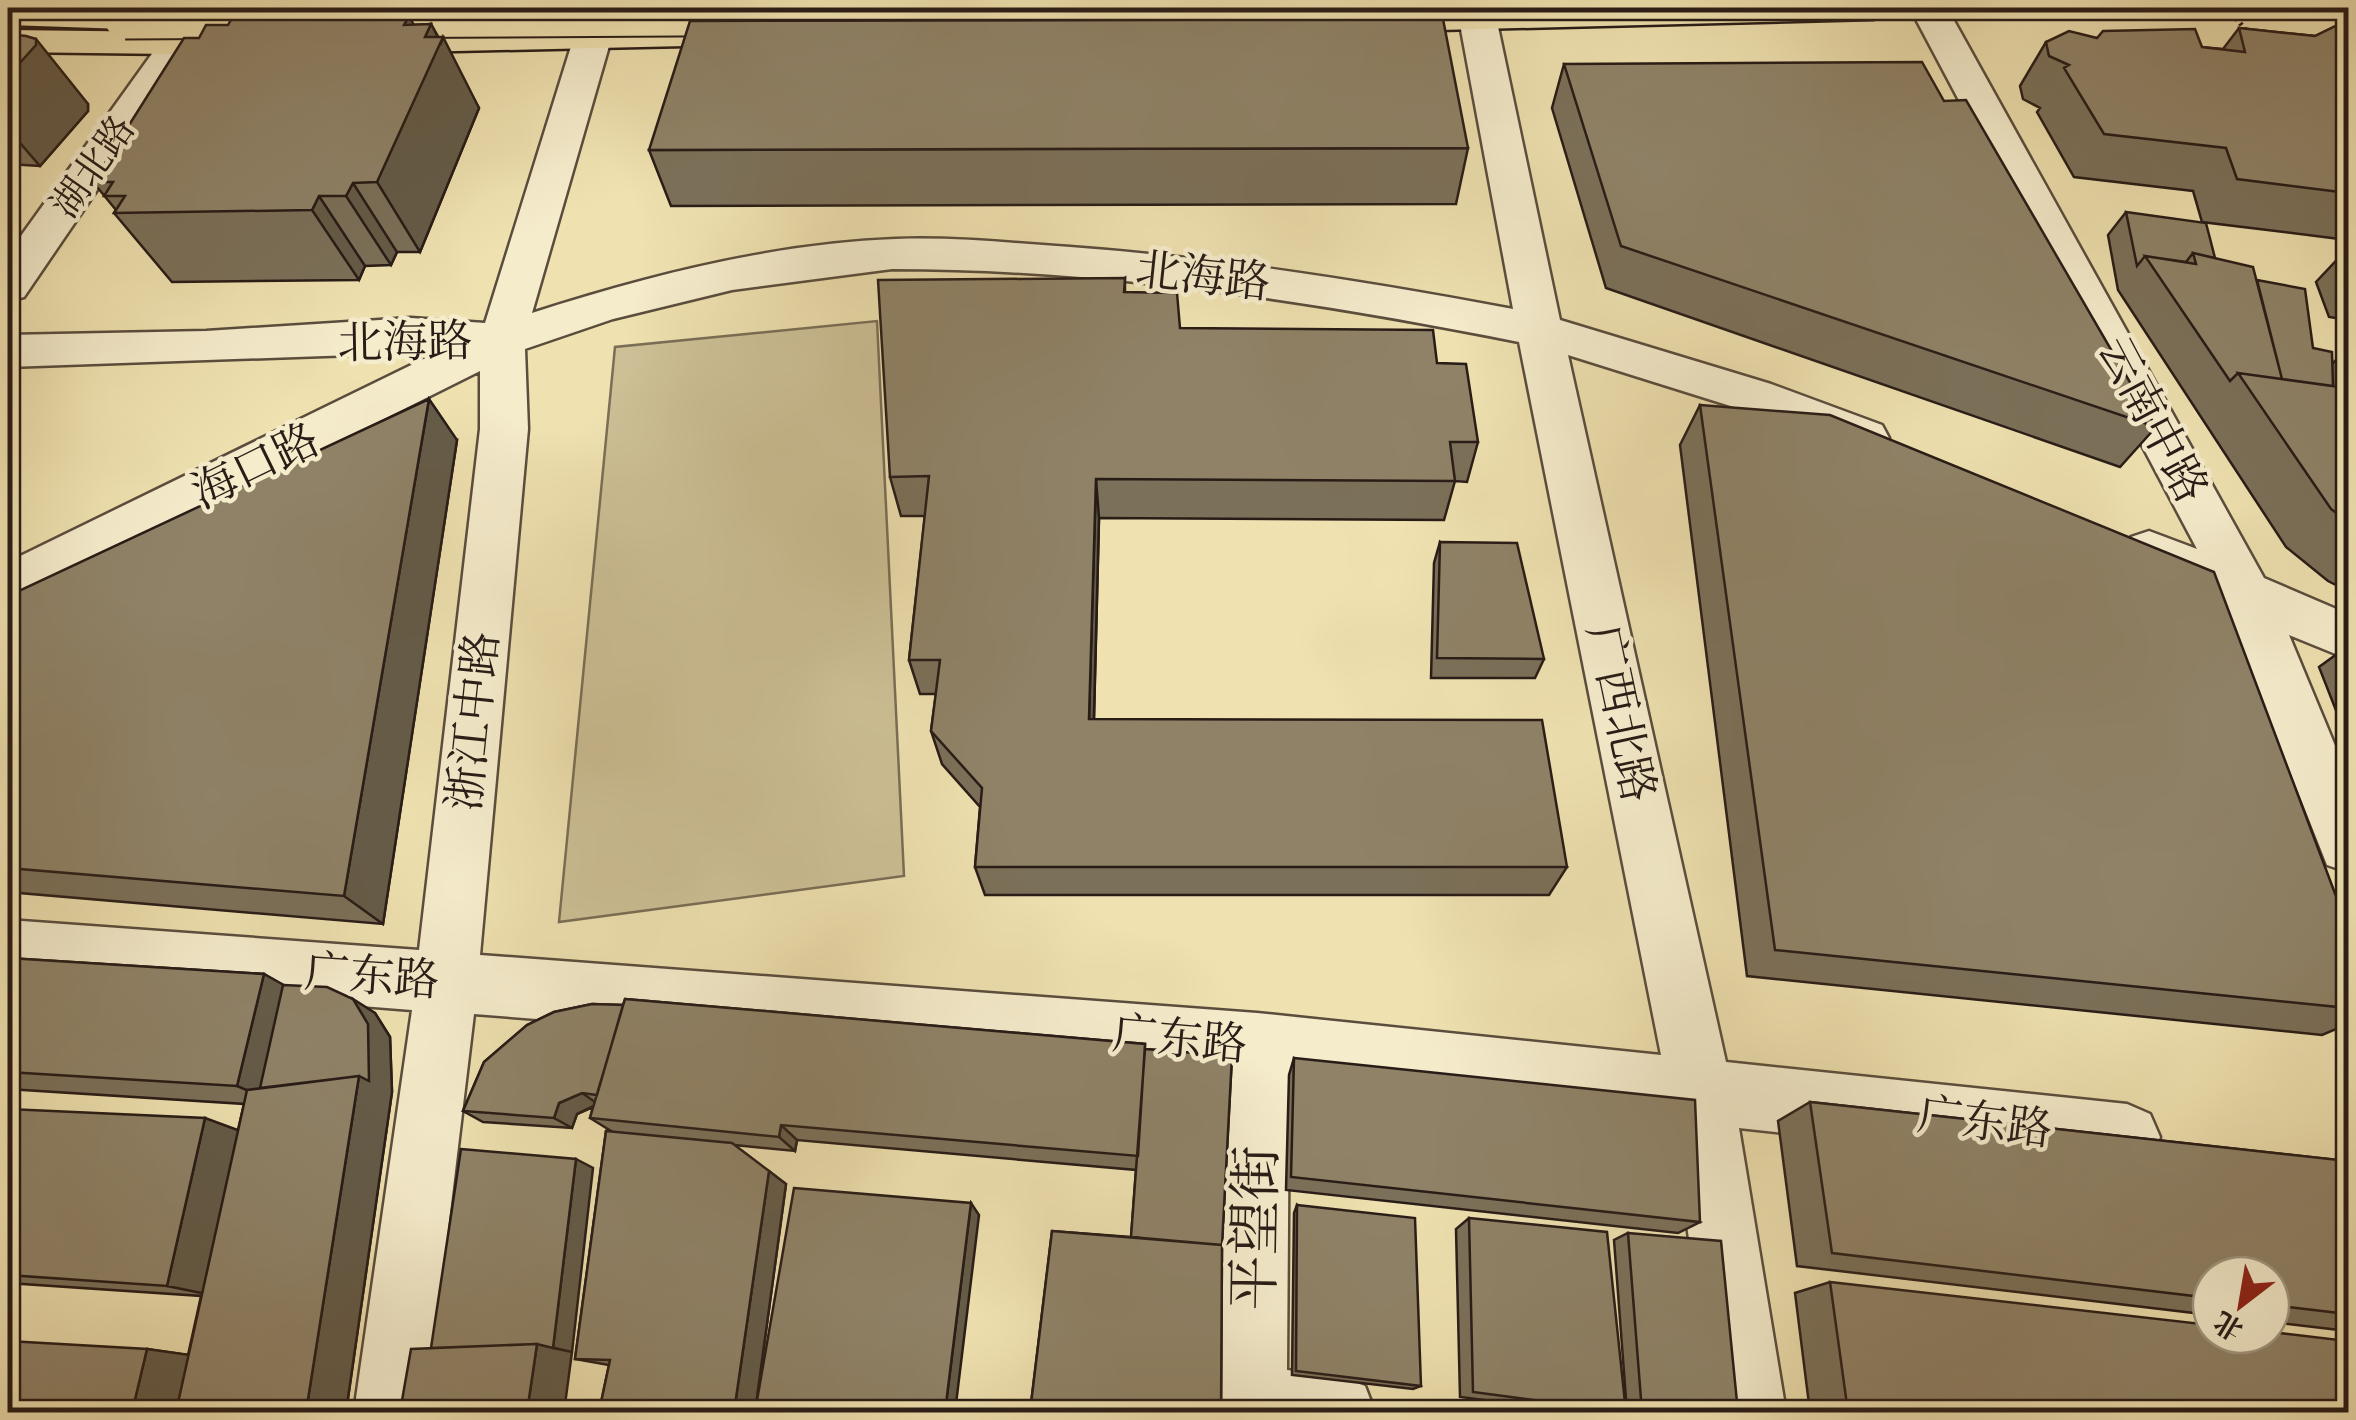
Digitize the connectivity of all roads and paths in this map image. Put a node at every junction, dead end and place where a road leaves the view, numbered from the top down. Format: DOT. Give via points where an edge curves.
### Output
graph roads {
  1 [pos="1373,8"];
  2 [pos="1873,8"];
  3 [pos="1928,8"];
  4 [pos="2228,8"];
  5 [pos="1477,12"];
  6 [pos="8,14"];
  7 [pos="1132,17"];
  8 [pos="596,23"];
  9 [pos="1284,23"];
  10 [pos="2251,37"];
  11 [pos="8,41"];
  12 [pos="177,45"];
  13 [pos="8,286"];
  14 [pos="1542,330"];
  15 [pos="502,340"];
  16 [pos="8,350"];
  17 [pos="1901,451"];
  18 [pos="2100,531"];
  19 [pos="8,586"];
  20 [pos="2245,591"];
  21 [pos="2348,637"];
  22 [pos="2348,846"];
  23 [pos="8,949"];
  24 [pos="447,980"];
  25 [pos="1257,1044"];
  26 [pos="1700,1088"];
  27 [pos="2191,1144"];
  28 [pos="1250,1407"];
  29 [pos="390,1412"];
  30 [pos="1339,1412"];
  31 [pos="1750,1412"];
  1 -- 5 [label="main road"];
  2 -- 5 [label="main road"];
  3 -- 20 [label="street, 云南中路"];
  4 -- 10 [label="path"];
  5 -- 9 [label="main road"];
  5 -- 14 [label="street, 广西北路"];
  6 -- 7 [label="main road, bridge" via="232,20"];
  7 -- 8 [label="main road"];
  8 -- 12 [label="main road"];
  8 -- 15 [label="street, 浙江中路"];
  11 -- 12 [label="main road"];
  12 -- 13 [label="street, 湖北路"];
  14 -- 15 [label="street, 北海路" via="1186,271 892,254 669,288"];
  14 -- 17 [label="street, 北海路" via="1754,396"];
  14 -- 26 [label="street, 广西北路"];
  15 -- 16 [label="street, 北海路" via="411,334 206,348"];
  15 -- 19 [label="street, 海口路"];
  15 -- 24 [label="street, 浙江中路" via="504,429"];
  18 -- 20 [label="street"];
  20 -- 21 [label="street"];
  20 -- 22 [label="street, 云南中路"];
  23 -- 24 [label="street, 广东路"];
  24 -- 25 [label="street, 广东路"];
  24 -- 29 [label="street, 浙江中路"];
  25 -- 26 [label="street, 广东路"];
  25 -- 28 [label="street, 平望街"];
  26 -- 27 [label="street, 广东路"];
  26 -- 31 [label="street, 广西北路"];
  28 -- 30 [label="street"];
}
